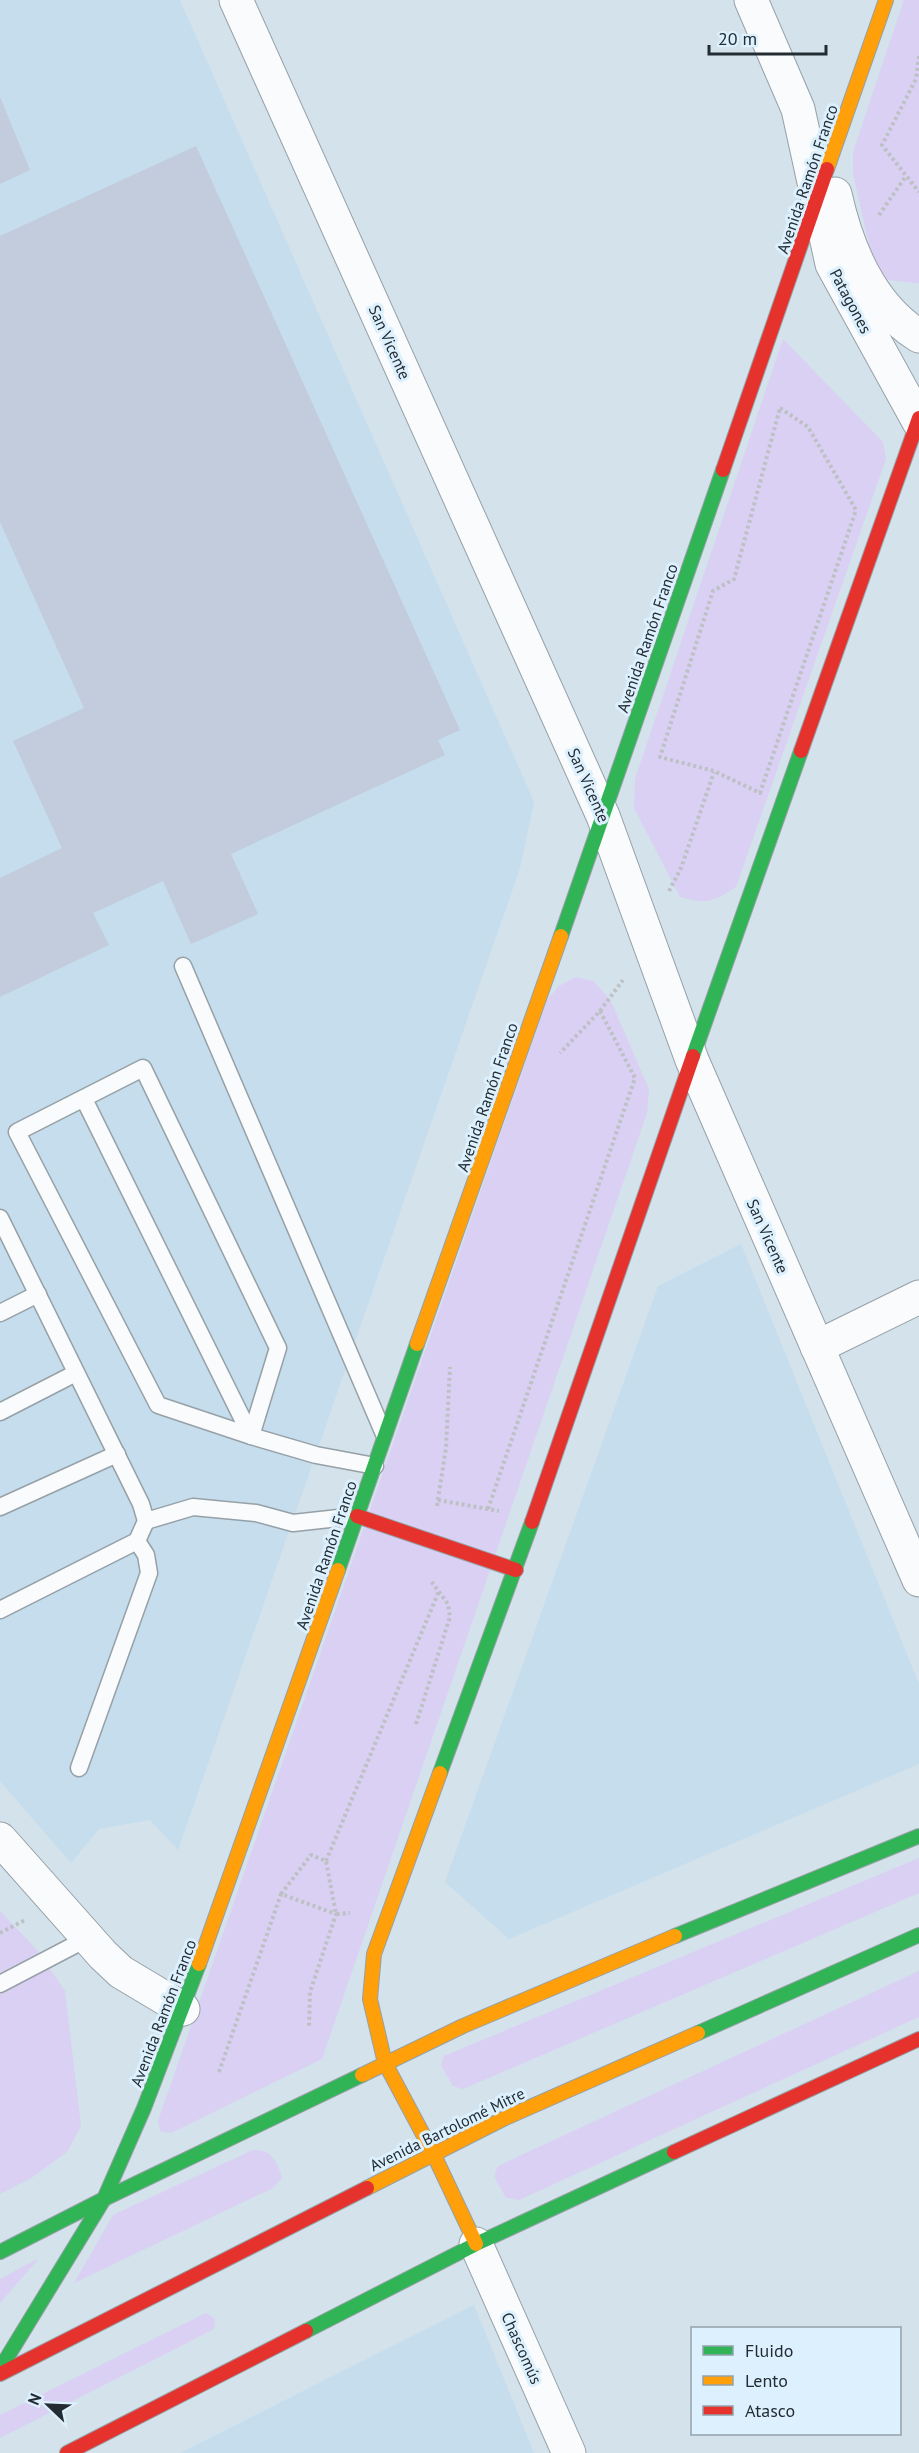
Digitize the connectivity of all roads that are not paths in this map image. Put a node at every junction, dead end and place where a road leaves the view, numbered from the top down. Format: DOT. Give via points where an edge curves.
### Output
graph roads {
  1 [pos="236,0"];
  2 [pos="751,0"];
  3 [pos="886,0"];
  4 [pos="831,160"];
  5 [pos="817,202"];
  6 [pos="919,336"];
  7 [pos="919,420"];
  8 [pos="603,816"];
  9 [pos="183,966"];
  10 [pos="692,1060"];
  11 [pos="84,1099"];
  12 [pos="0,1220"];
  13 [pos="38,1294"];
  14 [pos="919,1297"];
  15 [pos="0,1313"];
  16 [pos="817,1347"];
  17 [pos="76,1373"];
  18 [pos="0,1412"];
  19 [pos="251,1436"];
  20 [pos="385,1438"];
  21 [pos="117,1454"];
  22 [pos="375,1466"];
  23 [pos="0,1508"];
  24 [pos="357,1516"];
  25 [pos="146,1521"];
  26 [pos="137,1541"];
  27 [pos="516,1570"];
  28 [pos="919,1580"];
  29 [pos="0,1610"];
  30 [pos="79,1768"];
  31 [pos="919,1836"];
  32 [pos="0,1839"];
  33 [pos="919,1935"];
  34 [pos="88,1938"];
  35 [pos="0,1984"];
  36 [pos="183,2009"];
  37 [pos="919,2040"];
  38 [pos="385,2063"];
  39 [pos="433,2153"];
  40 [pos="104,2199"];
  41 [pos="476,2244"];
  42 [pos="0,2252"];
  43 [pos="0,2369"];
  44 [pos="0,2374"];
  45 [pos="67,2453"];
  46 [pos="569,2453"];
  1 -- 8 [label="street, San Vicente"];
  2 -- 5 [label="street, Patagones" via="798,109"];
  3 -- 4 [label="main road, Avenida Ramón Franco"];
  4 -- 5 [label="main road, Avenida Ramón Franco"];
  4 -- 6 [label="street" via="841,218 867,281 885,308"];
  5 -- 7 [label="street, Patagones" via="837,278"];
  5 -- 8 [label="main road, Avenida Ramón Franco"];
  7 -- 10 [label="main road"];
  8 -- 10 [label="street, San Vicente"];
  8 -- 20 [label="main road, Avenida Ramón Franco"];
  9 -- 20 [label="lane"];
  10 -- 16 [label="street, San Vicente"];
  10 -- 27 [label="main road"];
  11 -- 19 [label="lane"];
  11 -- 19 [label="lane" via="143,1068 278,1348"];
  11 -- 19 [label="lane" via="17,1132 158,1405"];
  12 -- 13 [label="lane"];
  13 -- 15 [label="lane"];
  13 -- 17 [label="lane"];
  14 -- 16 [label="street"];
  16 -- 28 [label="street, San Vicente"];
  17 -- 18 [label="lane"];
  17 -- 21 [label="lane"];
  19 -- 22 [label="lane" via="316,1455"];
  20 -- 22 [label="main road, Avenida Ramón Franco"];
  21 -- 23 [label="lane"];
  21 -- 25 [label="lane"];
  22 -- 24 [label="main road, Avenida Ramón Franco"];
  24 -- 25 [label="lane" via="293,1523 256,1513 193,1507"];
  24 -- 27 [label="main road"];
  24 -- 36 [label="main road, Avenida Ramón Franco"];
  25 -- 26 [label="lane"];
  26 -- 29 [label="lane"];
  26 -- 30 [label="lane" via="146,1555 149,1573"];
  27 -- 38 [label="main road" via="374,1954 370,1999"];
  31 -- 38 [label="main road" via="556,1985"];
  32 -- 34 [label="street"];
  33 -- 39 [label="main road, Avenida Bartolomé Mitre"];
  34 -- 35 [label="lane"];
  34 -- 36 [label="street" via="122,1972"];
  36 -- 40 [label="main road, Avenida Ramón Franco"];
  37 -- 41 [label="main road"];
  38 -- 39 [label="main road"];
  38 -- 40 [label="main road"];
  39 -- 41 [label="main road"];
  39 -- 44 [label="main road, Avenida Bartolomé Mitre"];
  40 -- 42 [label="main road"];
  40 -- 43 [label="main road, Avenida Ramón Franco"];
  41 -- 45 [label="main road"];
  41 -- 46 [label="street, Chascomús"];
}
